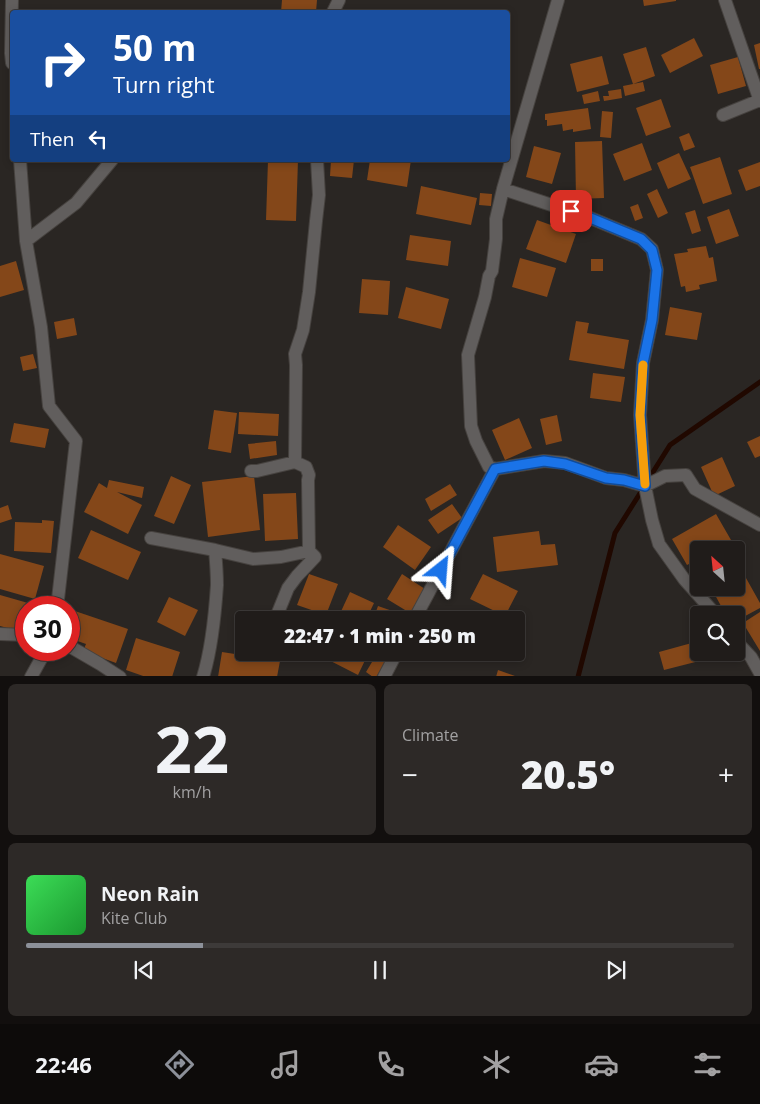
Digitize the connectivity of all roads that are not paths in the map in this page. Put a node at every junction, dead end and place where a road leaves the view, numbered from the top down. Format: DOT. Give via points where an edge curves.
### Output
graph roads {
  1 [pos="558,0"];
  2 [pos="725,0"];
  3 [pos="760,100"];
  4 [pos="724,115"];
  5 [pos="510,161"];
  6 [pos="20,162"];
  7 [pos="110,162"];
  8 [pos="317,162"];
  9 [pos="510,162"];
  10 [pos="502,189"];
  11 [pos="26,241"];
  12 [pos="294,462"];
  13 [pos="495,469"];
  14 [pos="251,471"];
  15 [pos="645,486"];
  16 [pos="760,525"];
  17 [pos="151,538"];
  18 [pos="215,550"];
  19 [pos="309,552"];
  20 [pos="58,596"];
  21 [pos="708,606"];
  22 [pos="279,611"];
  23 [pos="419,611"];
  24 [pos="0,634"];
  25 [pos="15,635"];
  26 [pos="745,650"];
  27 [pos="80,652"];
  28 [pos="40,661"];
  29 [pos="392,661"];
  30 [pos="760,673"];
  31 [pos="31,676"];
  32 [pos="120,676"];
  33 [pos="203,676"];
  34 [pos="384,676"];
  1 -- 5 [label="street"];
  2 -- 3 [label="street"];
  3 -- 4 [label="street"];
  6 -- 11 [label="street"];
  7 -- 11 [label="street" via="76,203"];
  8 -- 12 [label="street" via="319,195 309,292 303,330 295,354"];
  9 -- 10 [label="street"];
  10 -- 13 [label="street" via="492,271 468,355 471,426 486,464"];
  10 -- 15 [label="street" via="588,217 641,239 652,250 657,270 643,363 640,415"];
  11 -- 20 [label="street" via="41,327 49,406 76,441"];
  12 -- 14 [label="street"];
  12 -- 19 [label="street" via="306,467 309,475"];
  13 -- 15 [label="street" via="544,461"];
  13 -- 23 [label="street"];
  15 -- 16 [label="street" via="665,476 686,475 695,489"];
  15 -- 21 [label="street" via="659,544"];
  17 -- 18 [label="street"];
  18 -- 19 [label="street" via="253,559"];
  18 -- 33 [label="street" via="215,608"];
  19 -- 22 [label="street" via="315,557 288,588"];
  24 -- 25 [label="street"];
  26 -- 30 [label="street"];
  27 -- 32 [label="street"];
  28 -- 31 [label="street"];
  29 -- 34 [label="street"];
}
